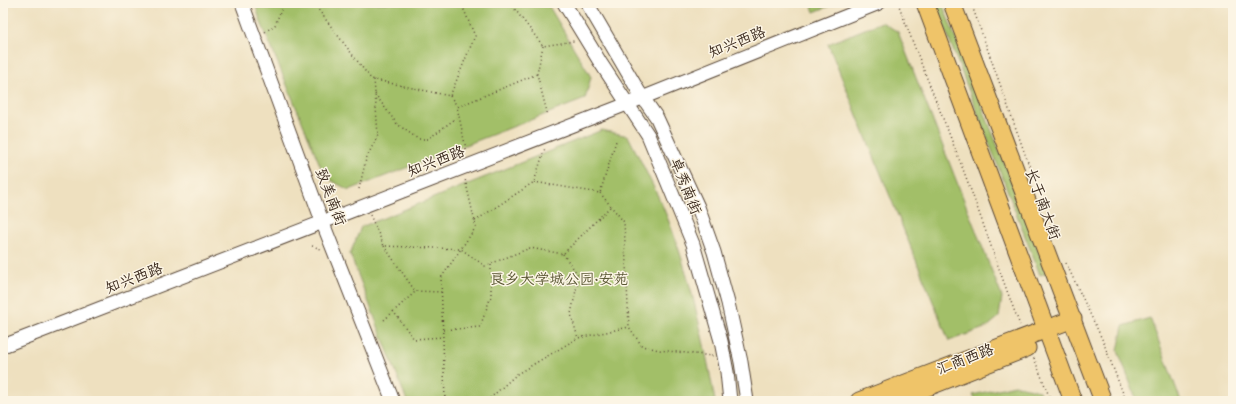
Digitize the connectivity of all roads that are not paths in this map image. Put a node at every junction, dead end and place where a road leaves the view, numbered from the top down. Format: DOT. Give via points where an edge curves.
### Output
graph roads {
  1 [pos="242,3"];
  2 [pos="564,3"];
  3 [pos="587,3"];
  4 [pos="879,3"];
  5 [pos="925,3"];
  6 [pos="952,3"];
  7 [pos="643,97"];
  8 [pos="627,104"];
  9 [pos="322,221"];
  10 [pos="1074,324"];
  11 [pos="1047,334"];
  12 [pos="1027,342"];
  13 [pos="3,346"];
  14 [pos="393,401"];
  15 [pos="730,401"];
  16 [pos="747,401"];
  17 [pos="859,401"];
  18 [pos="892,401"];
  19 [pos="1073,401"];
  20 [pos="1103,401"];
  1 -- 9 [label="street, 致美南街"];
  2 -- 8 [label="street, 卓秀南街"];
  3 -- 7 [label="street, 卓秀南街"];
  4 -- 7 [label="street, 知兴西路"];
  5 -- 11 [label="main road"];
  6 -- 10 [label="main road, 长于南大街"];
  7 -- 8 [label="street, 知兴西路"];
  7 -- 16 [label="street, 卓秀南街" via="657,118 698,207 714,252 728,303"];
  8 -- 9 [label="street, 知兴西路"];
  8 -- 15 [label="street, 卓秀南街" via="648,135 693,244 721,341"];
  9 -- 13 [label="street, 知兴西路"];
  9 -- 14 [label="street, 致美南街"];
  10 -- 11 [label="main road, 汇商西路"];
  10 -- 20 [label="main road, 长于南大街"];
  11 -- 12 [label="main road, 汇商西路"];
  11 -- 19 [label="main road"];
  12 -- 17 [label="main road, 汇商西路"];
  12 -- 18 [label="main road, 汇商西路"];
}
